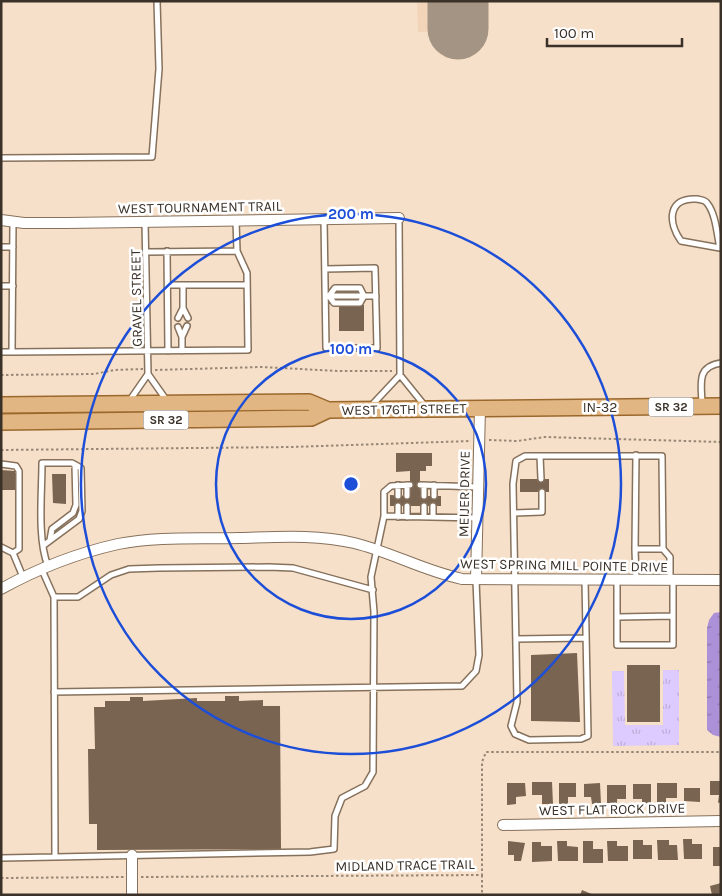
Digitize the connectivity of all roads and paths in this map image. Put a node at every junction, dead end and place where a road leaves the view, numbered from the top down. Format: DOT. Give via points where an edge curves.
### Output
graph roads {
  1 [pos="157,1"];
  2 [pos="1,158"];
  3 [pos="399,218"];
  4 [pos="324,219"];
  5 [pos="1,220"];
  6 [pos="236,220"];
  7 [pos="13,222"];
  8 [pos="145,222"];
  9 [pos="1,247"];
  10 [pos="13,247"];
  11 [pos="720,248"];
  12 [pos="237,250"];
  13 [pos="167,251"];
  14 [pos="146,252"];
  15 [pos="325,268"];
  16 [pos="168,285"];
  17 [pos="182,285"];
  18 [pos="247,285"];
  19 [pos="1,286"];
  20 [pos="13,286"];
  21 [pos="327,296"];
  22 [pos="376,296"];
  23 [pos="182,308"];
  24 [pos="182,337"];
  25 [pos="168,351"];
  26 [pos="182,351"];
  27 [pos="1,352"];
  28 [pos="12,352"];
  29 [pos="148,352"];
  30 [pos="721,363"];
  31 [pos="148,371"];
  32 [pos="400,373"];
  33 [pos="1,375"];
  34 [pos="169,403"];
  35 [pos="126,404"];
  36 [pos="1,405"];
  37 [pos="702,406"];
  38 [pos="721,406"];
  39 [pos="480,408"];
  40 [pos="427,409"];
  41 [pos="328,410"];
  42 [pos="368,410"];
  43 [pos="1,422"];
  44 [pos="480,441"];
  45 [pos="721,442"];
  46 [pos="1,450"];
  47 [pos="636,455"];
  48 [pos="540,456"];
  49 [pos="1,464"];
  50 [pos="75,465"];
  51 [pos="541,479"];
  52 [pos="398,485"];
  53 [pos="434,486"];
  54 [pos="478,487"];
  55 [pos="542,492"];
  56 [pos="398,496"];
  57 [pos="407,496"];
  58 [pos="424,496"];
  59 [pos="434,496"];
  60 [pos="398,506"];
  61 [pos="407,506"];
  62 [pos="424,506"];
  63 [pos="434,506"];
  64 [pos="514,513"];
  65 [pos="384,516"];
  66 [pos="398,517"];
  67 [pos="407,517"];
  68 [pos="424,517"];
  69 [pos="433,517"];
  70 [pos="478,518"];
  71 [pos="50,540"];
  72 [pos="44,545"];
  73 [pos="1,547"];
  74 [pos="376,549"];
  75 [pos="663,549"];
  76 [pos="635,550"];
  77 [pos="13,553"];
  78 [pos="45,568"];
  79 [pos="23,577"];
  80 [pos="476,580"];
  81 [pos="516,580"];
  82 [pos="584,580"];
  83 [pos="636,580"];
  84 [pos="672,580"];
  85 [pos="721,580"];
  86 [pos="617,581"];
  87 [pos="1,589"];
  88 [pos="373,590"];
  89 [pos="54,597"];
  90 [pos="618,616"];
  91 [pos="673,616"];
  92 [pos="586,638"];
  93 [pos="516,639"];
  94 [pos="374,689"];
  95 [pos="54,692"];
  96 [pos="721,752"];
  97 [pos="721,821"];
  98 [pos="503,825"];
  99 [pos="132,855"];
  100 [pos="55,857"];
  101 [pos="1,858"];
  102 [pos="482,875"];
  103 [pos="132,877"];
  104 [pos="1,878"];
  105 [pos="132,895"];
  106 [pos="482,895"];
  1 -- 2 [label="lane" via="159,69 152,157"];
  3 -- 4 [label="street, WEST TOURNAMENT TRAIL"];
  3 -- 32 [label="lane"];
  4 -- 6 [label="street, WEST TOURNAMENT TRAIL"];
  4 -- 15 [label="lane"];
  5 -- 7 [label="street, WEST TOURNAMENT TRAIL"];
  6 -- 8 [label="street, WEST TOURNAMENT TRAIL"];
  6 -- 12 [label="lane"];
  7 -- 8 [label="street, WEST TOURNAMENT TRAIL"];
  7 -- 10 [label="lane"];
  8 -- 14 [label="lane, GRAVEL STREET"];
  9 -- 10 [label="lane"];
  10 -- 20 [label="lane"];
  11 -- 11 [label="lane" via="681,241 673,230 674,208 678,201 686,198 703,200 708,204"];
  12 -- 13 [label="lane"];
  12 -- 18 [label="lane" via="247,273"];
  13 -- 14 [label="lane"];
  13 -- 16 [label="lane"];
  14 -- 29 [label="lane, GRAVEL STREET"];
  15 -- 21 [label="lane"];
  15 -- 22 [label="lane" via="375,268"];
  16 -- 17 [label="lane"];
  16 -- 25 [label="lane"];
  17 -- 18 [label="lane"];
  17 -- 23 [label="lane"];
  18 -- 26 [label="lane" via="248,350"];
  19 -- 20 [label="lane"];
  20 -- 28 [label="lane"];
  21 -- 22 [label="lane"];
  21 -- 22 [label="lane" via="326,348 377,348"];
  23 -- 23 [label="lane" via="183,318"];
  24 -- 24 [label="lane" via="182,327"];
  24 -- 26 [label="lane"];
  25 -- 26 [label="lane"];
  25 -- 29 [label="lane"];
  27 -- 28 [label="lane"];
  28 -- 29 [label="lane"];
  29 -- 31 [label="lane, GRAVEL STREET"];
  30 -- 37 [label="lane" via="710,364 704,369"];
  31 -- 32 [label="path" via="261,367"];
  31 -- 33 [label="path"];
  31 -- 34 [label="lane"];
  31 -- 35 [label="lane"];
  32 -- 40 [label="lane"];
  32 -- 42 [label="lane"];
  34 -- 35 [label="main road, WEST 176TH STREET / SR 32"];
  34 -- 41 [label="main road, WEST 176TH STREET / SR 32" via="309,402"];
  35 -- 36 [label="main road, WEST 176TH STREET / SR 32"];
  37 -- 38 [label="main road, IN-32 / SR 32"];
  37 -- 39 [label="main road, IN-32 / SR 32"];
  39 -- 40 [label="main road, WEST 176TH STREET / SR 32"];
  39 -- 44 [label="street, MEIJER DRIVE"];
  40 -- 42 [label="main road, WEST 176TH STREET / SR 32"];
  41 -- 42 [label="main road, WEST 176TH STREET / SR 32"];
  41 -- 43 [label="main road, WEST 176TH STREET / SR 32" via="311,418"];
  44 -- 45 [label="path" via="545,437"];
  44 -- 46 [label="path"];
  44 -- 54 [label="street, MEIJER DRIVE"];
  47 -- 48 [label="lane"];
  47 -- 75 [label="lane" via="662,456"];
  47 -- 76 [label="lane"];
  48 -- 51 [label="lane"];
  48 -- 64 [label="lane" via="526,456 516,461"];
  49 -- 77 [label="lane" via="16,466 19,471 20,549"];
  50 -- 71 [label="lane" via="76,505 73,513 52,529"];
  50 -- 71 [label="lane" via="81,468 80,519"];
  50 -- 72 [label="lane" via="42,463"];
  52 -- 56 [label="lane"];
  52 -- 57 [label="lane" via="408,485"];
  52 -- 65 [label="lane" via="390,486 384,492"];
  53 -- 54 [label="lane"];
  53 -- 58 [label="lane" via="422,485"];
  53 -- 59 [label="lane"];
  54 -- 70 [label="street, MEIJER DRIVE"];
  55 -- 64 [label="lane" via="542,512"];
  60 -- 66 [label="lane"];
  61 -- 67 [label="lane"];
  62 -- 68 [label="lane"];
  63 -- 69 [label="lane"];
  64 -- 81 [label="lane"];
  65 -- 66 [label="lane"];
  65 -- 74 [label="lane"];
  66 -- 67 [label="lane"];
  67 -- 68 [label="lane"];
  68 -- 69 [label="lane"];
  69 -- 70 [label="lane"];
  70 -- 80 [label="street, MEIJER DRIVE"];
  71 -- 72 [label="lane"];
  72 -- 78 [label="lane"];
  73 -- 77 [label="lane"];
  74 -- 78 [label="street, WEST SPRING MILL POINTE DRIVE" via="352,542 291,537 144,541 92,551"];
  74 -- 80 [label="street, WEST SPRING MILL POINTE DRIVE" via="442,575"];
  74 -- 88 [label="lane" via="371,577"];
  75 -- 76 [label="lane"];
  75 -- 84 [label="lane" via="670,557"];
  76 -- 83 [label="lane"];
  77 -- 79 [label="lane"];
  78 -- 79 [label="street, WEST SPRING MILL POINTE DRIVE"];
  78 -- 89 [label="lane"];
  79 -- 87 [label="street, WEST SPRING MILL POINTE DRIVE"];
  80 -- 81 [label="street, WEST SPRING MILL POINTE DRIVE"];
  80 -- 94 [label="lane" via="478,655 476,670 470,679 462,686 447,688"];
  81 -- 82 [label="street, WEST SPRING MILL POINTE DRIVE"];
  81 -- 93 [label="lane"];
  82 -- 86 [label="street, WEST SPRING MILL POINTE DRIVE"];
  82 -- 92 [label="lane"];
  83 -- 84 [label="street, WEST SPRING MILL POINTE DRIVE"];
  83 -- 86 [label="street, WEST SPRING MILL POINTE DRIVE"];
  84 -- 85 [label="street, WEST SPRING MILL POINTE DRIVE"];
  84 -- 91 [label="lane"];
  86 -- 90 [label="lane"];
  88 -- 89 [label="lane" via="293,568 159,568 129,569 111,575 78,597"];
  88 -- 94 [label="lane"];
  89 -- 95 [label="lane"];
  90 -- 91 [label="lane"];
  90 -- 91 [label="lane" via="618,645 673,645"];
  92 -- 93 [label="lane"];
  92 -- 93 [label="lane" via="588,736 581,739 528,740 515,734 511,726 517,702"];
  94 -- 95 [label="lane"];
  94 -- 99 [label="lane" via="372,772 365,786 342,798 336,816 334,850"];
  95 -- 100 [label="lane"];
  96 -- 102 [label="path, MIDLAND TRACE TRAIL" via="486,752 482,762"];
  97 -- 98 [label="street, WEST FLAT ROCK DRIVE"];
  99 -- 100 [label="lane"];
  99 -- 103 [label="street"];
  100 -- 101 [label="lane"];
  102 -- 103 [label="path, MIDLAND TRACE TRAIL"];
  102 -- 106 [label="path"];
  103 -- 104 [label="path, MIDLAND TRACE TRAIL"];
  103 -- 105 [label="street"];
}
